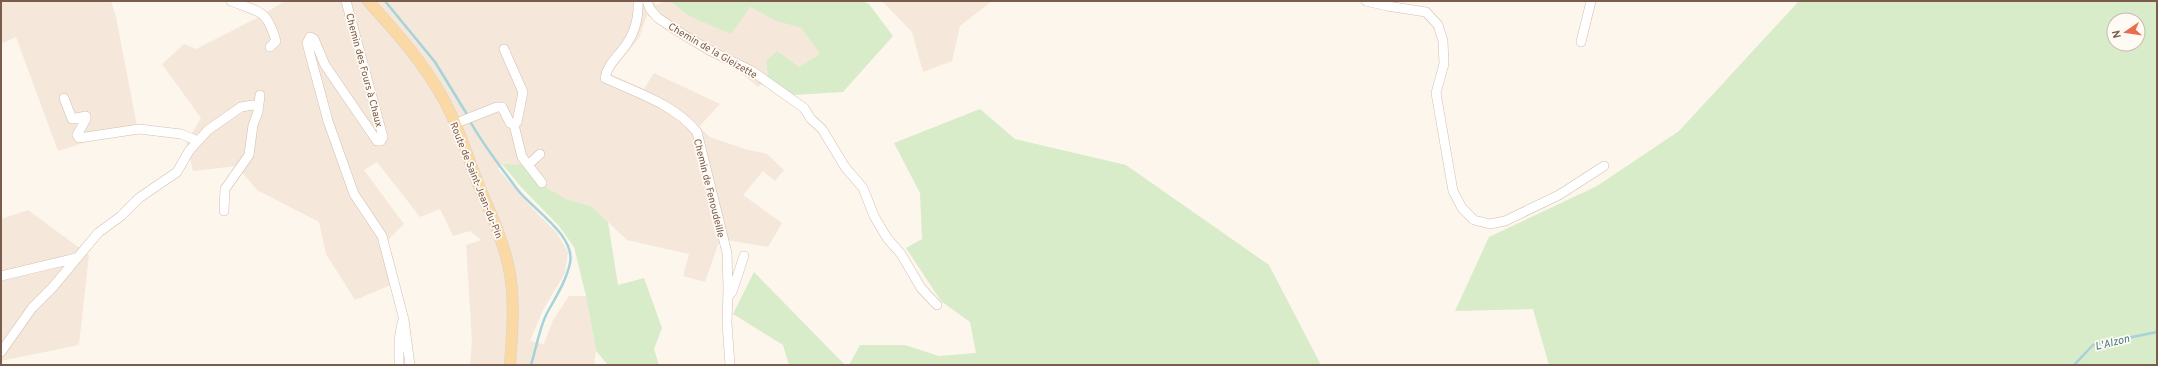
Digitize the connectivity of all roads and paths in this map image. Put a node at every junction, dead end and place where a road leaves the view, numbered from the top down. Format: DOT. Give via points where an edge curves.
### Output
graph roads {
  1 [pos="230,1"];
  2 [pos="346,1"];
  3 [pos="368,1"];
  4 [pos="374,1"];
  5 [pos="638,1"];
  6 [pos="647,1"];
  7 [pos="1366,1"];
  8 [pos="1591,1"];
  9 [pos="383,15"];
  10 [pos="1581,42"];
  11 [pos="270,47"];
  12 [pos="504,50"];
  13 [pos="260,95"];
  14 [pos="64,98"];
  15 [pos="259,106"];
  16 [pos="459,122"];
  17 [pos="514,125"];
  18 [pos="198,141"];
  19 [pos="540,154"];
  20 [pos="528,165"];
  21 [pos="1604,166"];
  22 [pos="542,183"];
  23 [pos="224,211"];
  24 [pos="744,256"];
  25 [pos="76,258"];
  26 [pos="1,276"];
  27 [pos="728,296"];
  28 [pos="937,305"];
  29 [pos="404,320"];
  30 [pos="1,352"];
  31 [pos="399,365"];
  32 [pos="410,365"];
  33 [pos="510,365"];
  34 [pos="730,365"];
  1 -- 11 [label="street" via="266,16 271,23 276,41"];
  2 -- 29 [label="street, Chemin des Fours à Chaux" via="383,137 381,142 377,141 366,127 325,66 314,39 310,37 307,43 328,121 354,194 382,236"];
  3 -- 9 [label="main road, Route de Saint-Jean-du-Pin"];
  4 -- 9 [label="main road, Route de Saint-Jean-du-Pin"];
  5 -- 27 [label="street, Chemin de Fenoudeille" via="634,31 611,64 605,78 672,109 686,119 696,132 726,253"];
  6 -- 28 [label="street, Chemin de la Gleizette" via="658,18 678,32 752,71 804,108 822,129 844,167 863,188 874,216 887,238 901,254 921,288"];
  7 -- 21 [label="street" via="1426,12 1438,25 1443,41 1444,64 1436,93 1445,154 1453,191 1462,208 1474,220 1490,224 1505,221 1559,195"];
  8 -- 10 [label="street"];
  9 -- 16 [label="main road, Route de Saint-Jean-du-Pin" via="436,86"];
  12 -- 17 [label="street" via="523,92 517,122"];
  13 -- 15 [label="street"];
  14 -- 18 [label="street" via="72,119 86,116 78,138 139,129 181,134"];
  15 -- 18 [label="street" via="241,107 208,130"];
  15 -- 23 [label="street" via="253,125 249,155 225,189"];
  16 -- 17 [label="street" via="502,107 510,123"];
  16 -- 33 [label="main road, Route de Saint-Jean-du-Pin" via="510,274"];
  17 -- 20 [label="street" via="519,151"];
  18 -- 25 [label="street" via="177,172 139,198 121,216 98,233"];
  19 -- 20 [label="street"];
  20 -- 22 [label="street"];
  24 -- 27 [label="street" via="732,292"];
  25 -- 26 [label="street"];
  25 -- 30 [label="street" via="32,308"];
  27 -- 34 [label="street, Chemin de Fenoudeille"];
  29 -- 31 [label="street" via="400,326"];
  29 -- 32 [label="street, Chemin des Fours à Chaux"];
}
